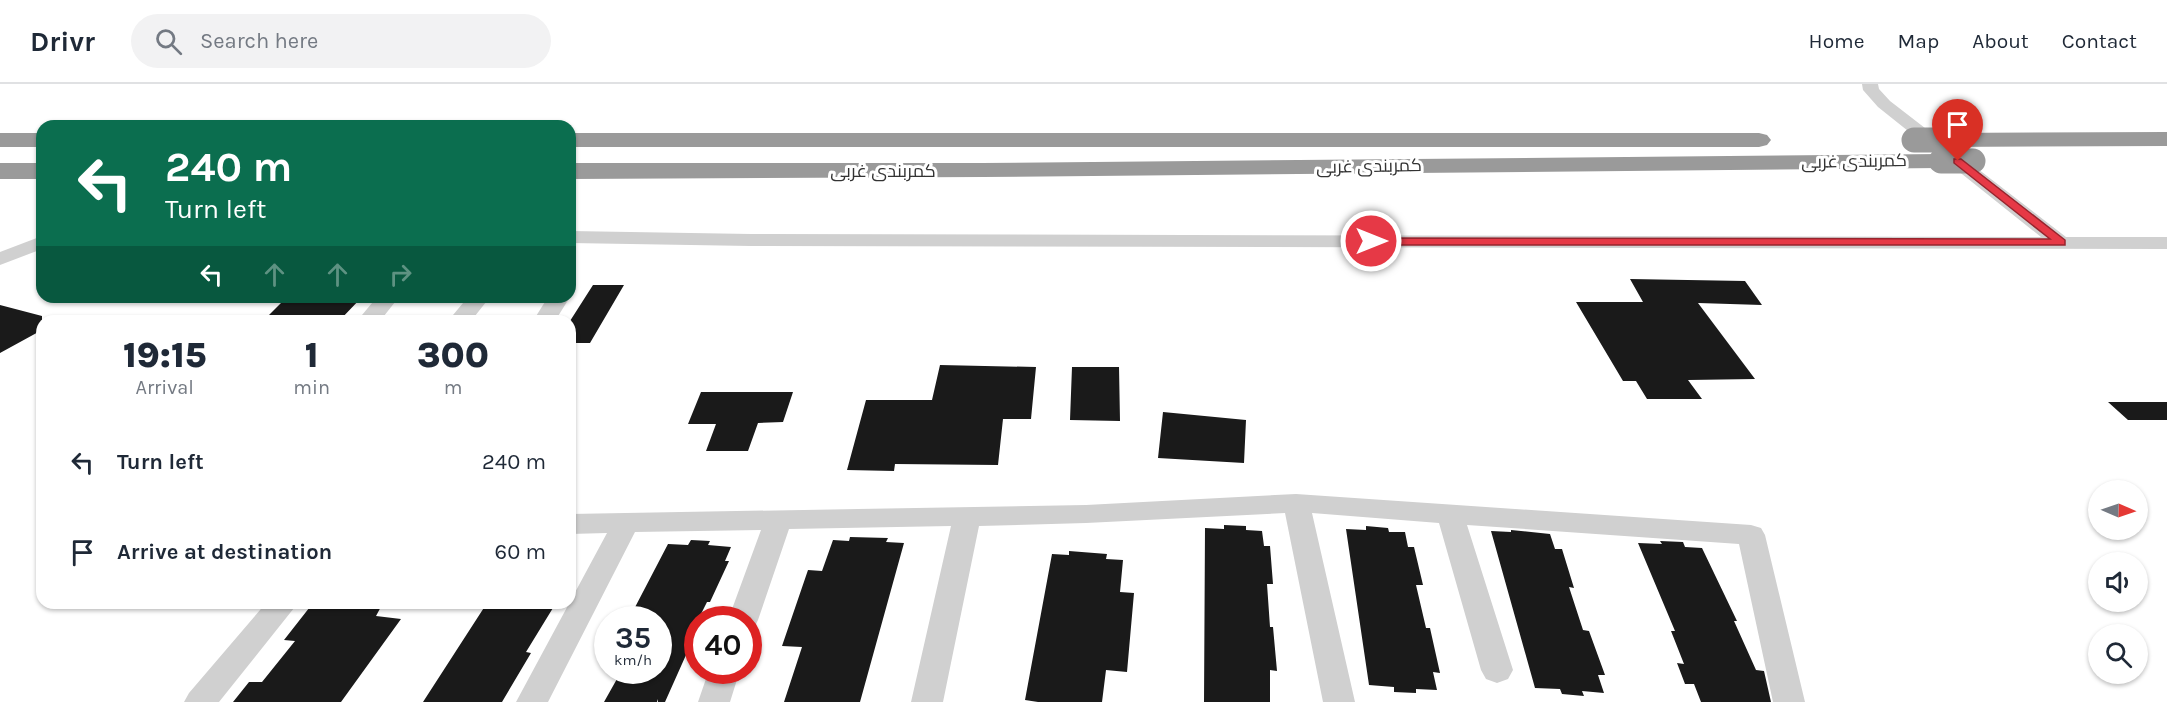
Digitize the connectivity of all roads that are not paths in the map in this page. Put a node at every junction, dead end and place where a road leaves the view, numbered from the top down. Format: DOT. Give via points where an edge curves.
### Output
graph roads {
  1 [pos="1870,84"];
  2 [pos="2167,139"];
  3 [pos="0,140"];
  4 [pos="36,140"];
  5 [pos="576,140"];
  6 [pos="1783,140"];
  7 [pos="1831,140"];
  8 [pos="1940,150"];
  9 [pos="2167,160"];
  10 [pos="0,171"];
  11 [pos="36,171"];
  12 [pos="576,171"];
  13 [pos="576,229"];
  14 [pos="2167,233"];
  15 [pos="576,237"];
  16 [pos="2055,238"];
  17 [pos="2167,243"];
  18 [pos="36,244"];
  19 [pos="0,259"];
  20 [pos="383,303"];
  21 [pos="474,303"];
  22 [pos="373,315"];
  23 [pos="464,315"];
  24 [pos="1296,503"];
  25 [pos="1450,514"];
  26 [pos="967,516"];
  27 [pos="778,520"];
  28 [pos="626,523"];
  29 [pos="576,524"];
  30 [pos="748,606"];
  31 [pos="278,609"];
  32 [pos="1497,670"];
  33 [pos="720,684"];
  34 [pos="200,702"];
  35 [pos="532,702"];
  36 [pos="714,702"];
  37 [pos="927,702"];
  38 [pos="1339,702"];
  39 [pos="1789,702"];
  1 -- 16 [label="street" via="1884,104"];
  2 -- 8 [label="highway, کمربندی غربی"];
  3 -- 4 [label="highway"];
  5 -- 6 [label="highway, کمربندی غربی"];
  7 -- 8 [label="highway, کمربندی غربی, bridge" via="1914,140"];
  8 -- 9 [label="highway, کمربندی غربی, bridge" via="1973,160"];
  8 -- 12 [label="highway, کمربندی غربی" via="982,170"];
  10 -- 11 [label="highway"];
  13 -- 16 [label="street"];
  14 -- 16 [label="street"];
  15 -- 16 [label="street"];
  16 -- 17 [label="street"];
  18 -- 19 [label="street"];
  20 -- 22 [label="street"];
  21 -- 23 [label="street"];
  24 -- 25 [label="street"];
  24 -- 26 [label="street"];
  24 -- 38 [label="street"];
  25 -- 32 [label="street"];
  25 -- 39 [label="street" via="1751,535"];
  26 -- 27 [label="street"];
  26 -- 37 [label="street"];
  27 -- 28 [label="street"];
  27 -- 30 [label="street"];
  28 -- 29 [label="street"];
  28 -- 35 [label="street"];
  31 -- 34 [label="street"];
  33 -- 36 [label="street"];
}
